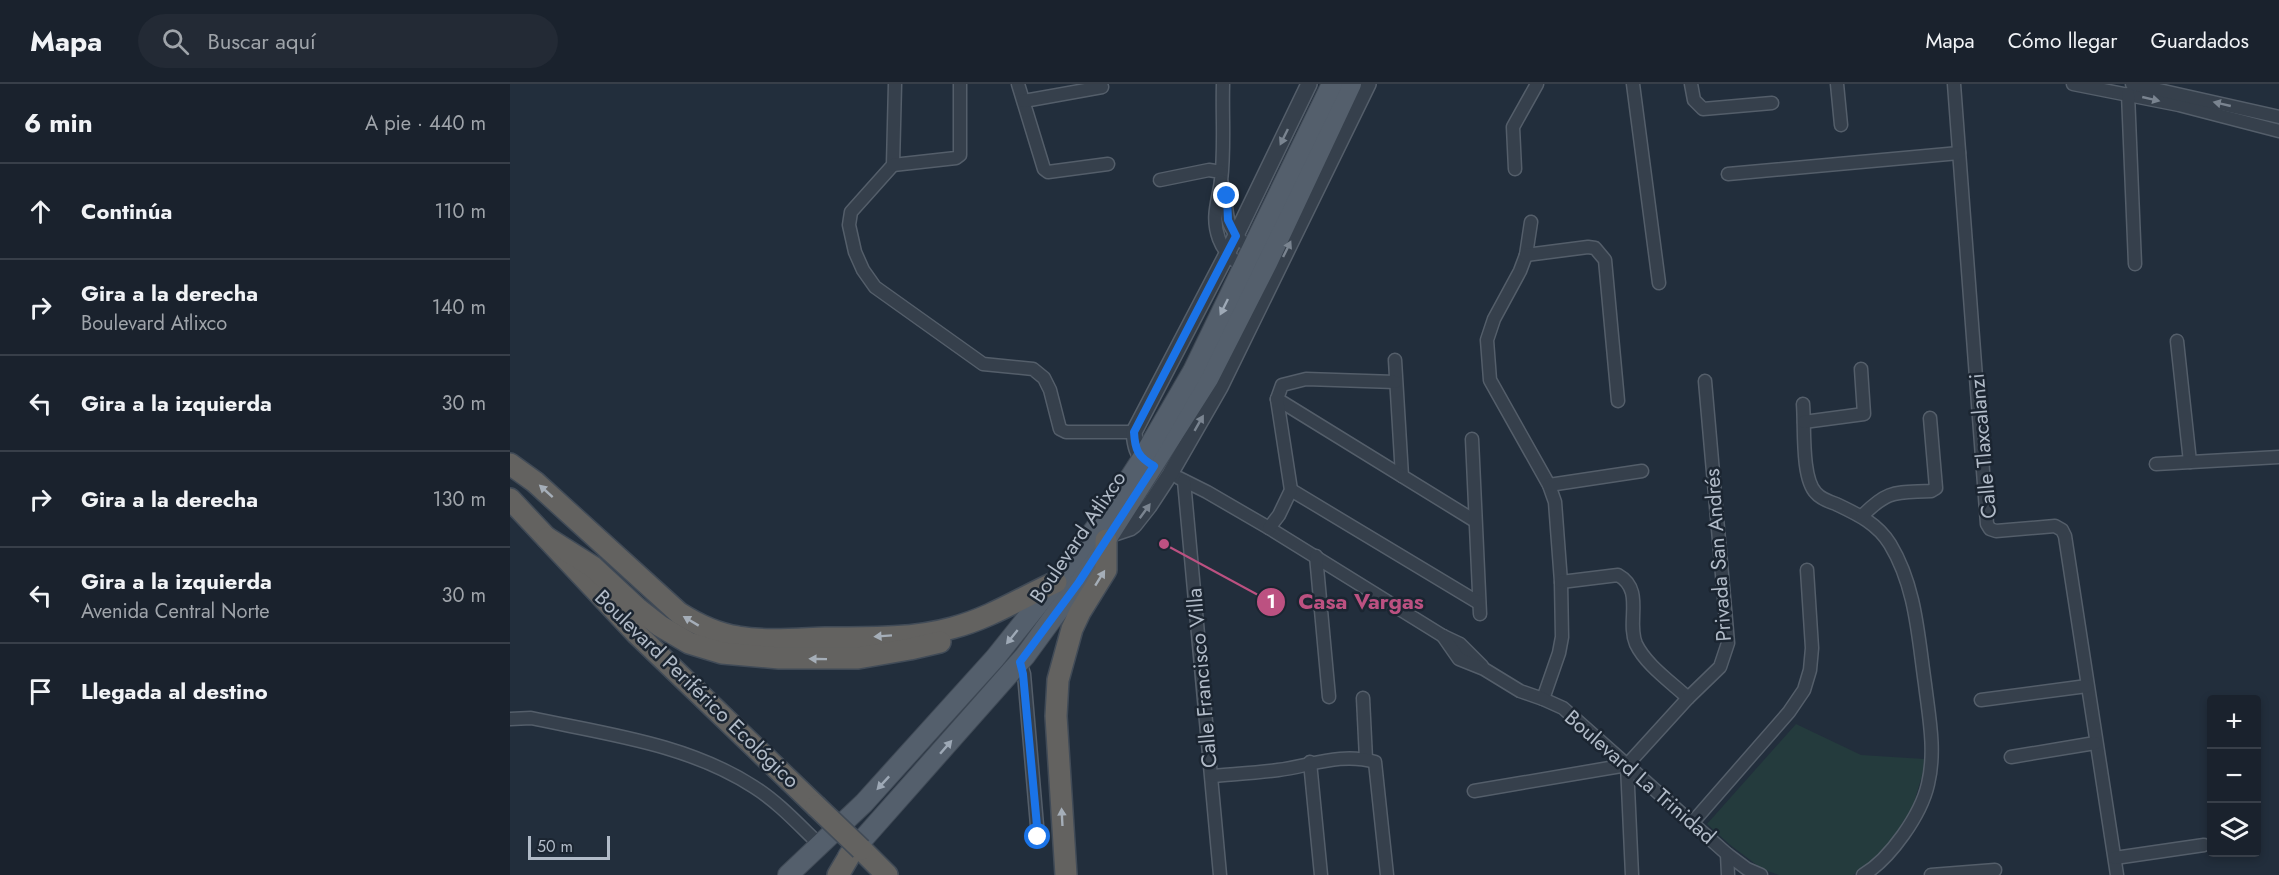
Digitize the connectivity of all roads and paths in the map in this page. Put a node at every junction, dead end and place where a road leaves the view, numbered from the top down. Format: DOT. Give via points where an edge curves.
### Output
graph roads {
  1 [pos="895,84"];
  2 [pos="960,84"];
  3 [pos="1018,84"];
  4 [pos="1223,84"];
  5 [pos="1309,84"];
  6 [pos="1332,84"];
  7 [pos="1351,84"];
  8 [pos="1368,84"];
  9 [pos="1537,84"];
  10 [pos="1633,84"];
  11 [pos="1691,84"];
  12 [pos="1838,84"];
  13 [pos="1954,84"];
  14 [pos="2073,84"];
  15 [pos="1101,87"];
  16 [pos="2130,89"];
  17 [pos="2178,94"];
  18 [pos="1024,102"];
  19 [pos="1772,103"];
  20 [pos="2259,112"];
  21 [pos="2279,117"];
  22 [pos="1841,125"];
  23 [pos="2258,126"];
  24 [pos="2279,131"];
  25 [pos="1959,153"];
  26 [pos="892,165"];
  27 [pos="1108,165"];
  28 [pos="1515,169"];
  29 [pos="1728,174"];
  30 [pos="1221,177"];
  31 [pos="1160,180"];
  32 [pos="1531,222"];
  33 [pos="1236,236"];
  34 [pos="1227,254"];
  35 [pos="1526,255"];
  36 [pos="2135,264"];
  37 [pos="1261,269"];
  38 [pos="1659,283"];
  39 [pos="2177,341"];
  40 [pos="1395,360"];
  41 [pos="1861,369"];
  42 [pos="1705,381"];
  43 [pos="1395,382"];
  44 [pos="1277,399"];
  45 [pos="1618,401"];
  46 [pos="1803,404"];
  47 [pos="1930,418"];
  48 [pos="1804,422"];
  49 [pos="1134,432"];
  50 [pos="1472,439"];
  51 [pos="2279,457"];
  52 [pos="2190,462"];
  53 [pos="510,464"];
  54 [pos="2156,464"];
  55 [pos="1162,470"];
  56 [pos="1642,471"];
  57 [pos="1402,476"];
  58 [pos="1549,485"];
  59 [pos="1291,490"];
  60 [pos="515,505"];
  61 [pos="1862,516"];
  62 [pos="1475,521"];
  63 [pos="1269,528"];
  64 [pos="1107,537"];
  65 [pos="547,538"];
  66 [pos="1316,556"];
  67 [pos="1807,570"];
  68 [pos="1561,582"];
  69 [pos="1054,585"];
  70 [pos="1020,662"];
  71 [pos="2087,686"];
  72 [pos="1329,697"];
  73 [pos="1363,698"];
  74 [pos="1688,698"];
  75 [pos="1543,699"];
  76 [pos="1982,700"];
  77 [pos="510,719"];
  78 [pos="2095,743"];
  79 [pos="2011,757"];
  80 [pos="1370,760"];
  81 [pos="1310,762"];
  82 [pos="1627,765"];
  83 [pos="1212,776"];
  84 [pos="1474,791"];
  85 [pos="1693,822"];
  86 [pos="1038,837"];
  87 [pos="820,845"];
  88 [pos="2204,845"];
  89 [pos="851,853"];
  90 [pos="1727,854"];
  91 [pos="2115,858"];
  92 [pos="880,868"];
  93 [pos="1995,870"];
  94 [pos="1872,873"];
  95 [pos="788,875"];
  96 [pos="829,875"];
  97 [pos="838,875"];
  98 [pos="1066,875"];
  99 [pos="1220,875"];
  100 [pos="1321,875"];
  101 [pos="1388,875"];
  102 [pos="1632,875"];
  103 [pos="1728,875"];
  104 [pos="1761,875"];
  105 [pos="1931,875"];
  106 [pos="2117,875"];
  1 -- 26 [label="street"];
  2 -- 26 [label="street" via="960,155"];
  3 -- 18 [label="street"];
  4 -- 30 [label="street"];
  5 -- 33 [label="street, one-way"];
  6 -- 37 [label="main road"];
  7 -- 37 [label="main road"];
  37 -- 8 [label="street, one-way"];
  9 -- 28 [label="street" via="1513,127"];
  10 -- 38 [label="street"];
  11 -- 19 [label="street" via="1694,100 1703,109"];
  12 -- 22 [label="street"];
  13 -- 25 [label="street, Calle Tlaxcalanzi"];
  14 -- 16 [label="street"];
  15 -- 18 [label="street"];
  16 -- 17 [label="street"];
  16 -- 36 [label="street"];
  20 -- 17 [label="street, one-way"];
  17 -- 23 [label="street"];
  18 -- 27 [label="street" via="1047,172"];
  20 -- 21 [label="street"];
  20 -- 23 [label="street"];
  23 -- 24 [label="street"];
  25 -- 29 [label="street"];
  25 -- 71 [label="street, Calle Tlaxcalanzi" via="1987,524 1996,531 2055,526 2062,530"];
  26 -- 49 [label="street" via="851,212 849,225 855,252 875,287 983,364 1033,369 1050,390 1060,429"];
  30 -- 31 [label="street" via="1209,170"];
  30 -- 33 [label="street" via="1228,220"];
  30 -- 34 [label="street" via="1215,223"];
  32 -- 35 [label="street"];
  33 -- 34 [label="street"];
  33 -- 37 [label="street"];
  34 -- 37 [label="street"];
  34 -- 49 [label="street"];
  35 -- 45 [label="street" via="1588,247 1595,248 1605,260"];
  35 -- 58 [label="street" via="1487,340 1490,374 1496,393"];
  55 -- 37 [label="street, one-way" via="1220,387"];
  37 -- 55 [label="main road" via="1193,371"];
  39 -- 52 [label="street"];
  40 -- 43 [label="street"];
  41 -- 48 [label="street" via="1864,414"];
  42 -- 74 [label="street, Privada San Andrés" via="1728,643 1720,667"];
  43 -- 44 [label="street" via="1306,379 1282,385"];
  43 -- 57 [label="street"];
  44 -- 57 [label="street"];
  44 -- 59 [label="street"];
  46 -- 48 [label="street"];
  47 -- 61 [label="street" via="1936,488 1892,493"];
  48 -- 61 [label="street" via="1808,477 1816,493"];
  49 -- 55 [label="street" via="1135,444"];
  50 -- 62 [label="street"];
  51 -- 52 [label="street"];
  52 -- 54 [label="street"];
  69 -- 53 [label="highway, one-way" via="984,618 929,633 776,640 732,636 697,625 679,614 535,482"];
  55 -- 63 [label="street, Boulevard La Trinidad"];
  64 -- 55 [label="main road, Boulevard Atlixco, one-way"];
  55 -- 69 [label="main road, Boulevard Atlixco" via="1111,507"];
  55 -- 83 [label="street, Calle Francisco Villa"];
  56 -- 58 [label="street"];
  57 -- 62 [label="street"];
  58 -- 68 [label="street" via="1555,502"];
  59 -- 62 [label="street" via="1480,609"];
  59 -- 63 [label="street"];
  60 -- 65 [label="highway, Boulevard Periférico Ecológico"];
  61 -- 94 [label="street" via="1889,542 1902,566 1916,614 1931,736 1928,786 1917,812"];
  63 -- 66 [label="street, Boulevard La Trinidad"];
  64 -- 70 [label="main road, Boulevard Atlixco"];
  98 -- 64 [label="highway, one-way" via="1056,716 1058,680 1072,629 1106,570"];
  69 -- 65 [label="highway, one-way" via="995,621 910,650 837,659 743,656 706,649 674,636 648,618 593,567"];
  65 -- 92 [label="highway, Boulevard Periférico Ecológico, bridge" via="636,633"];
  66 -- 72 [label="street"];
  66 -- 75 [label="street, Boulevard La Trinidad" via="1460,644 1484,669 1520,691"];
  67 -- 85 [label="street" via="1812,648 1804,690"];
  68 -- 74 [label="street" via="1618,575 1626,579 1633,595 1635,641 1651,663"];
  68 -- 75 [label="street" via="1562,637"];
  69 -- 87 [label="main road, Boulevard Atlixco, one-way" via="939,722"];
  70 -- 86 [label="street"];
  89 -- 70 [label="main road, Boulevard Atlixco, one-way"];
  71 -- 76 [label="street"];
  71 -- 78 [label="street, Calle Tlaxcalanzi"];
  73 -- 80 [label="street"];
  74 -- 82 [label="street, Privada San Andrés"];
  75 -- 82 [label="street, Boulevard La Trinidad" via="1563,708"];
  77 -- 87 [label="street" via="531,718 669,749 705,761 755,787"];
  78 -- 79 [label="street"];
  78 -- 91 [label="street, Calle Tlaxcalanzi"];
  80 -- 81 [label="street" via="1359,757"];
  80 -- 101 [label="street"];
  81 -- 83 [label="street" via="1280,770"];
  81 -- 100 [label="street"];
  82 -- 84 [label="street"];
  82 -- 85 [label="street, Boulevard La Trinidad"];
  82 -- 102 [label="street"];
  83 -- 99 [label="street, Calle Francisco Villa"];
  85 -- 90 [label="street, Boulevard La Trinidad"];
  87 -- 95 [label="main road, Boulevard Atlixco"];
  88 -- 91 [label="street"];
  89 -- 96 [label="main road, Boulevard Atlixco"];
  89 -- 97 [label="highway"];
  90 -- 103 [label="street"];
  90 -- 104 [label="street, Boulevard La Trinidad"];
  91 -- 106 [label="street, Calle Tlaxcalanzi"];
  93 -- 105 [label="street"];
}
